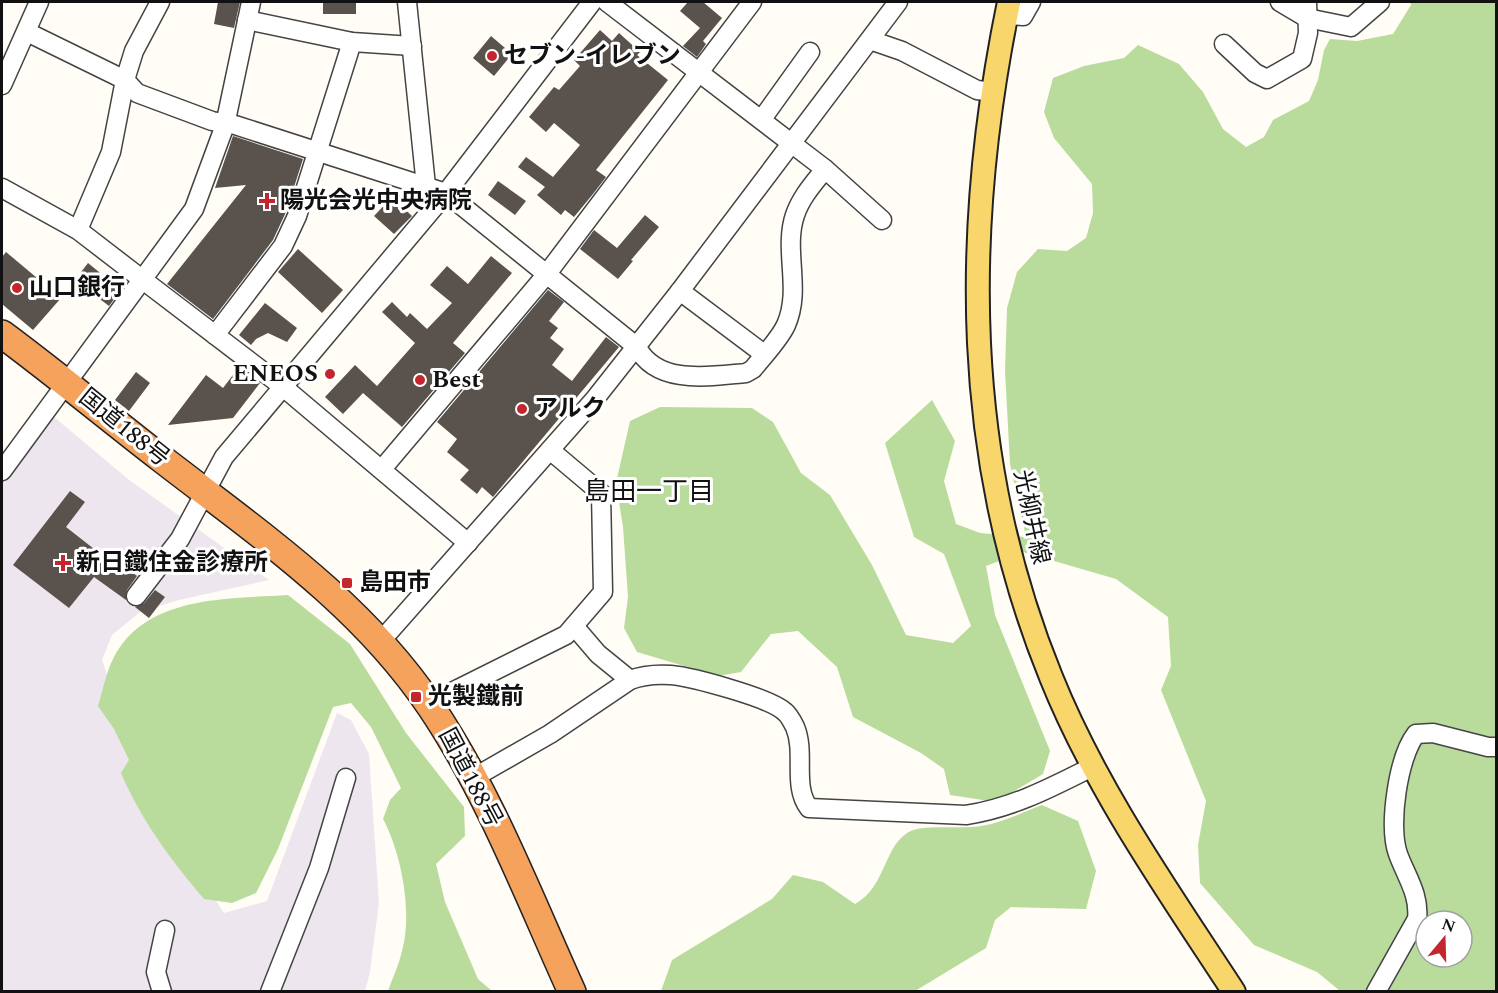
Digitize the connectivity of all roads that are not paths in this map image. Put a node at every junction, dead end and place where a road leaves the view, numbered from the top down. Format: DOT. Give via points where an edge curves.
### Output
graph roads {
  1 [pos="39,2"];
  2 [pos="160,2"];
  3 [pos="251,2"];
  4 [pos="407,2"];
  5 [pos="592,2"];
  6 [pos="606,2"];
  7 [pos="752,2"];
  8 [pos="898,2"];
  9 [pos="1031,2"];
  10 [pos="1280,2"];
  11 [pos="1380,2"];
  12 [pos="1007,8"];
  13 [pos="1307,10"];
  14 [pos="247,20"];
  15 [pos="27,32"];
  16 [pos="870,40"];
  17 [pos="352,42"];
  18 [pos="1224,44"];
  19 [pos="412,46"];
  20 [pos="810,52"];
  21 [pos="699,71"];
  22 [pos="125,81"];
  23 [pos="2,85"];
  24 [pos="993,92"];
  25 [pos="762,119"];
  26 [pos="225,124"];
  27 [pos="792,143"];
  28 [pos="316,153"];
  29 [pos="825,169"];
  30 [pos="426,186"];
  31 [pos="2,188"];
  32 [pos="446,193"];
  33 [pos="882,220"];
  34 [pos="78,230"];
  35 [pos="546,275"];
  36 [pos="143,280"];
  37 [pos="680,291"];
  38 [pos="2,334"];
  39 [pos="215,335"];
  40 [pos="637,347"];
  41 [pos="2,353"];
  42 [pos="764,354"];
  43 [pos="282,386"];
  44 [pos="62,389"];
  45 [pos="550,450"];
  46 [pos="382,469"];
  47 [pos="2,471"];
  48 [pos="201,498"];
  49 [pos="468,543"];
  50 [pos="136,596"];
  51 [pos="574,627"];
  52 [pos="380,642"];
  53 [pos="630,680"];
  54 [pos="430,706"];
  55 [pos="1497,747"];
  56 [pos="1094,766"];
  57 [pos="475,777"];
  58 [pos="346,778"];
  59 [pos="165,930"];
  60 [pos="162,992"];
  61 [pos="270,992"];
  62 [pos="572,992"];
  63 [pos="1234,992"];
  64 [pos="1376,992"];
  1 -- 15 [label="street"];
  2 -- 22 [label="street" via="134,51"];
  3 -- 14 [label="street"];
  4 -- 19 [label="street"];
  5 -- 32 [label="street"];
  6 -- 21 [label="street"];
  7 -- 21 [label="street"];
  8 -- 16 [label="street"];
  9 -- 12 [label="street" via="1023,16"];
  10 -- 13 [label="street"];
  11 -- 13 [label="street" via="1351,27"];
  12 -- 24 [label="main road, 光柳井線"];
  13 -- 18 [label="street" via="1302,59 1267,79"];
  14 -- 17 [label="street"];
  14 -- 26 [label="street"];
  15 -- 22 [label="street"];
  15 -- 23 [label="street"];
  16 -- 24 [label="street" via="902,51 977,90"];
  16 -- 27 [label="street"];
  17 -- 19 [label="street"];
  17 -- 28 [label="street"];
  19 -- 30 [label="street"];
  20 -- 25 [label="street"];
  21 -- 25 [label="street"];
  21 -- 35 [label="street"];
  22 -- 26 [label="street" via="137,93"];
  22 -- 34 [label="street" via="111,152"];
  24 -- 56 [label="main road, 光柳井線" via="980,194 975,298 980,387 995,487 1017,583 1051,678"];
  25 -- 27 [label="street"];
  26 -- 28 [label="street"];
  26 -- 36 [label="street" via="194,210"];
  27 -- 29 [label="street"];
  27 -- 37 [label="street"];
  28 -- 30 [label="street"];
  28 -- 39 [label="street" via="297,216 283,246"];
  29 -- 33 [label="street"];
  29 -- 42 [label="street" via="804,196 795,216 792,308 786,326"];
  30 -- 32 [label="street"];
  31 -- 34 [label="street"];
  32 -- 35 [label="street"];
  32 -- 43 [label="street"];
  34 -- 36 [label="street"];
  35 -- 40 [label="street"];
  35 -- 46 [label="street"];
  36 -- 39 [label="street"];
  36 -- 44 [label="street"];
  37 -- 40 [label="street"];
  37 -- 42 [label="street"];
  38 -- 44 [label="highway, 国道188号"];
  39 -- 43 [label="street"];
  40 -- 42 [label="street" via="641,356 686,378 746,373"];
  40 -- 45 [label="street"];
  41 -- 44 [label="highway, 国道188号"];
  43 -- 46 [label="street"];
  43 -- 48 [label="street" via="224,457"];
  44 -- 47 [label="street"];
  44 -- 48 [label="highway, 国道188号"];
  45 -- 49 [label="street"];
  45 -- 51 [label="street" via="601,493 603,591"];
  46 -- 49 [label="street"];
  48 -- 50 [label="street" via="180,540"];
  48 -- 52 [label="highway, 国道188号" via="329,590"];
  49 -- 52 [label="street"];
  51 -- 53 [label="street" via="598,654"];
  51 -- 54 [label="street" via="566,635"];
  52 -- 54 [label="highway, 国道188号"];
  53 -- 56 [label="street" via="672,675 769,701 785,712 795,728 801,751 801,798 808,808 966,815 1024,800"];
  53 -- 57 [label="street" via="550,734"];
  54 -- 57 [label="highway, 国道188号"];
  55 -- 64 [label="street" via="1433,733 1416,734 1409,743 1394,808 1394,830 1397,852 1413,888 1418,913"];
  56 -- 63 [label="main road, 光柳井線" via="1159,878"];
  57 -- 62 [label="highway, 国道188号"];
  58 -- 61 [label="street" via="319,868"];
  59 -- 60 [label="street" via="156,972"];
}
